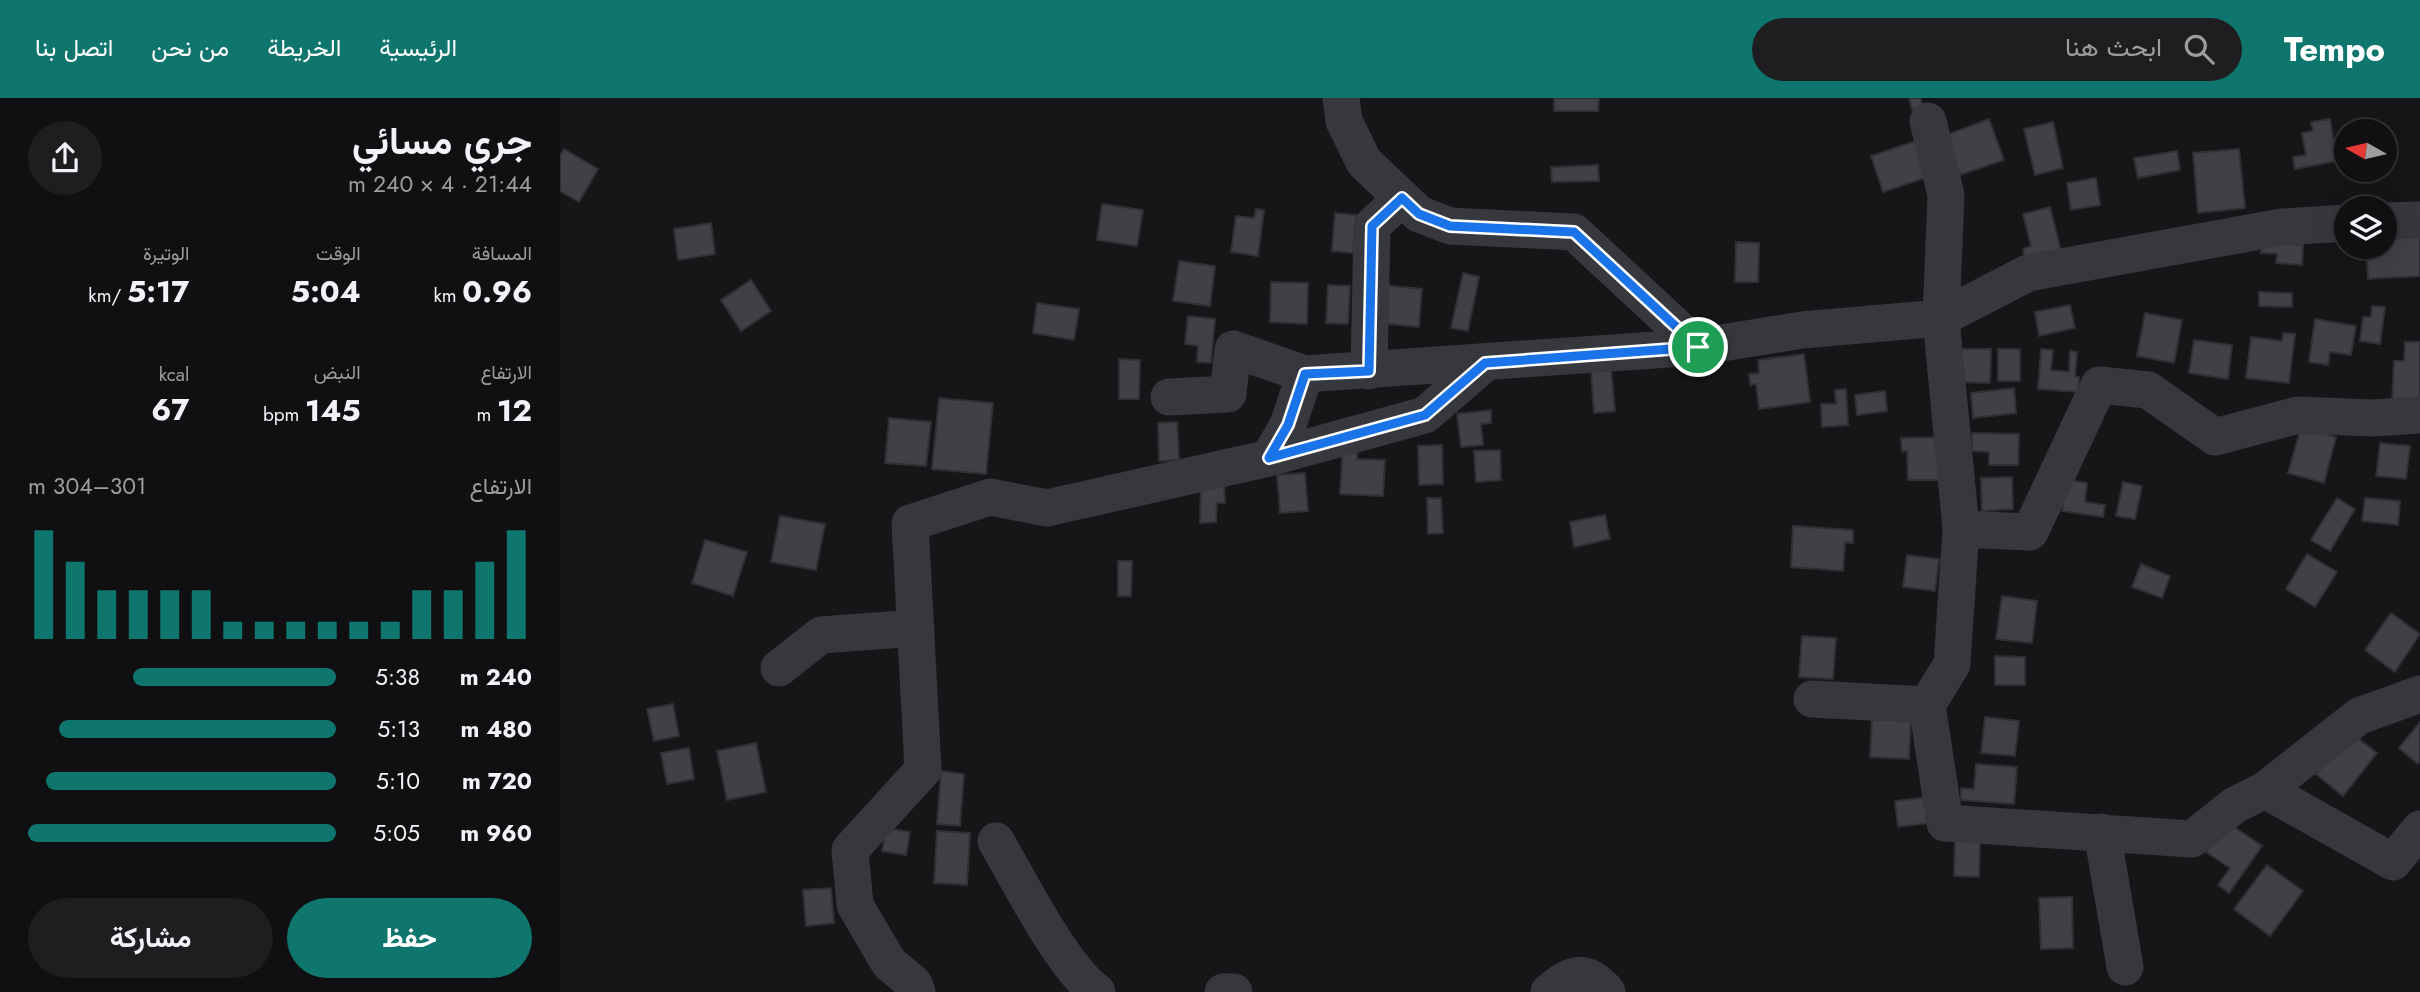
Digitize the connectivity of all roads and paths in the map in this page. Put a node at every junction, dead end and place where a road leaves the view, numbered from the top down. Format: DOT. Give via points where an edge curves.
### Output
graph roads {
  1 [pos="1341,98"];
  2 [pos="1928,121"];
  3 [pos="1402,198"];
  4 [pos="2420,220"];
  5 [pos="2397,221"];
  6 [pos="2334,224"];
  7 [pos="1941,318"];
  8 [pos="1698,347"];
  9 [pos="1485,363"];
  10 [pos="1369,371"];
  11 [pos="1305,374"];
  12 [pos="1169,397"];
  13 [pos="2420,415"];
  14 [pos="1269,458"];
  15 [pos="1961,529"];
  16 [pos="916,628"];
  17 [pos="779,667"];
  18 [pos="2420,694"];
  19 [pos="1812,699"];
  20 [pos="1927,705"];
  21 [pos="2265,790"];
  22 [pos="2420,830"];
  23 [pos="2102,832"];
  24 [pos="996,841"];
  25 [pos="2125,967"];
  26 [pos="917,992"];
  27 [pos="1097,992"];
  28 [pos="1223,992"];
  29 [pos="1234,992"];
  30 [pos="1549,992"];
  31 [pos="1607,992"];
  1 -- 3 [label="street" via="1344,121 1364,162"];
  2 -- 7 [label="street" via="1946,194"];
  3 -- 8 [label="street" via="1419,214 1450,226 1574,232"];
  3 -- 10 [label="street" via="1372,226"];
  4 -- 5 [label="street"];
  6 -- 7 [label="street" via="2282,227 2028,273"];
  7 -- 8 [label="street" via="1802,330"];
  7 -- 15 [label="street"];
  8 -- 9 [label="street"];
  9 -- 10 [label="street"];
  9 -- 14 [label="street" via="1425,415"];
  10 -- 11 [label="street"];
  11 -- 12 [label="street" via="1233,349 1228,394"];
  11 -- 14 [label="street" via="1288,425"];
  13 -- 15 [label="street" via="2298,415 2215,437 2148,390 2099,385 2030,532"];
  14 -- 16 [label="street" via="1047,508 990,497 909,523"];
  15 -- 20 [label="street" via="1952,664"];
  16 -- 17 [label="street" via="821,635"];
  16 -- 26 [label="street" via="923,770 850,850 855,905 889,963"];
  18 -- 21 [label="street" via="2359,716"];
  19 -- 20 [label="street"];
  20 -- 23 [label="street" via="1945,823"];
  21 -- 22 [label="street" via="2393,862"];
  21 -- 23 [label="street" via="2235,805 2192,839"];
  23 -- 25 [label="street"];
  24 -- 27 [label="street" via="1056,942"];
  28 -- 29 [label="street"];
  30 -- 31 [label="street" via="1566,977 1583,976 1597,980"];
}
